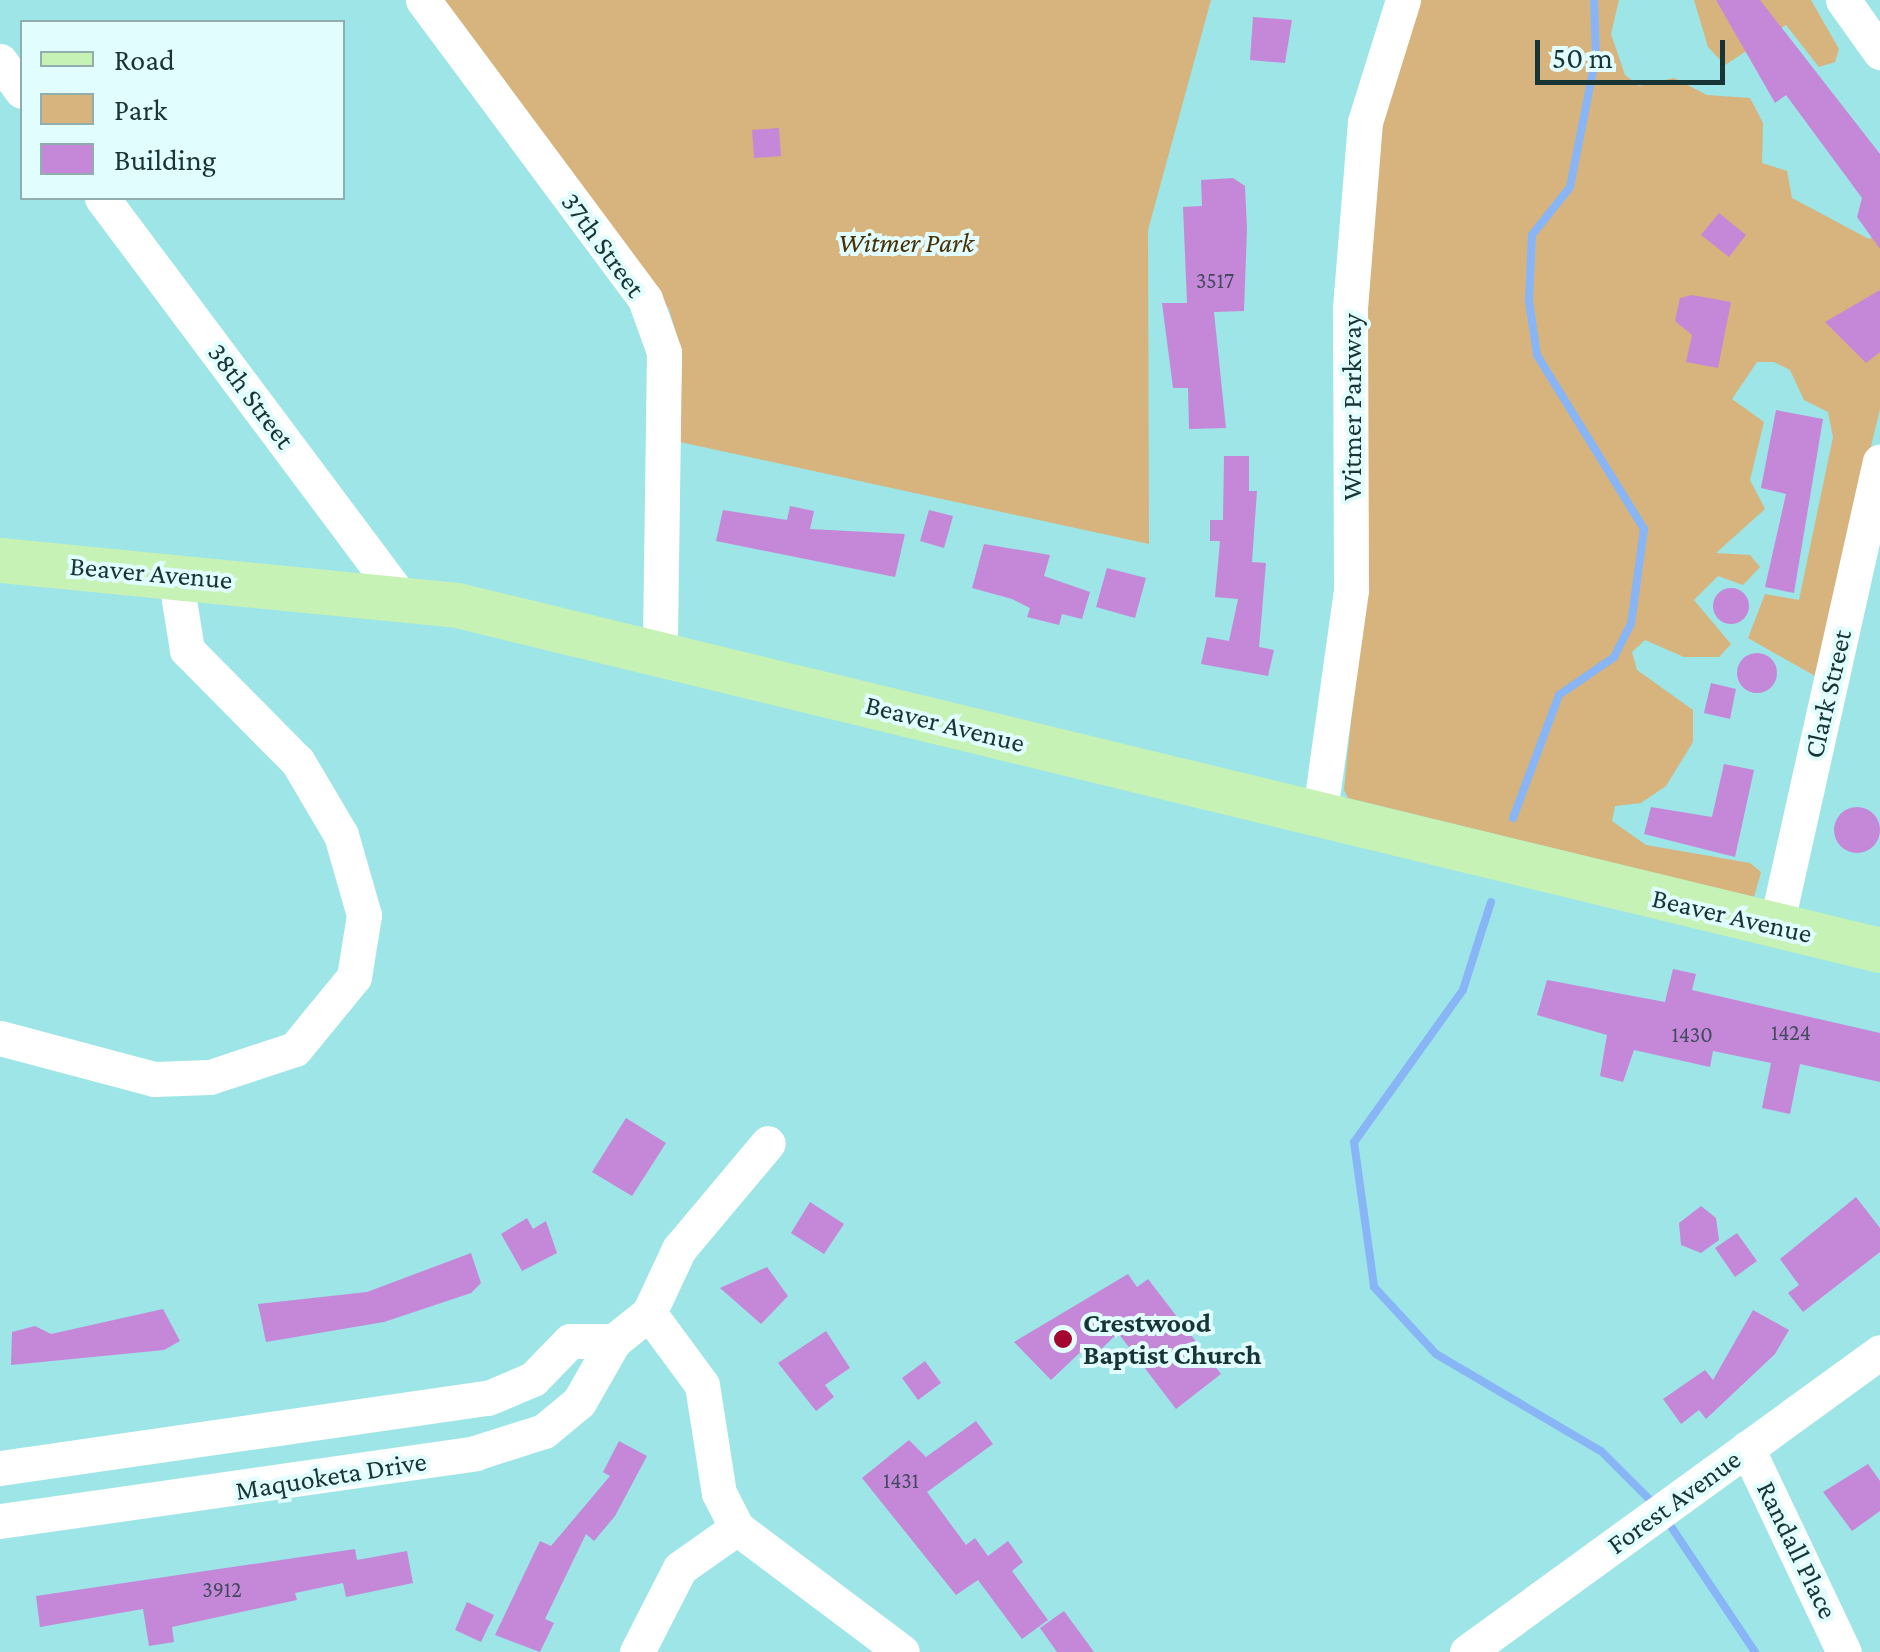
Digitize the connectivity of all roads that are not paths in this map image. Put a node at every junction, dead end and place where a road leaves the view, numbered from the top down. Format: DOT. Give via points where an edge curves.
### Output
graph roads {
  1 [pos="424,0"];
  2 [pos="1403,0"];
  3 [pos="1843,0"];
  4 [pos="1880,52"];
  5 [pos="0,61"];
  6 [pos="20,89"];
  7 [pos="104,200"];
  8 [pos="1880,462"];
  9 [pos="0,560"];
  10 [pos="175,575"];
  11 [pos="400,595"];
  12 [pos="660,652"];
  13 [pos="1319,818"];
  14 [pos="1776,926"];
  15 [pos="1880,950"];
  16 [pos="0,1038"];
  17 [pos="768,1143"];
  18 [pos="649,1314"];
  19 [pos="614,1342"];
  20 [pos="1880,1352"];
  21 [pos="1747,1448"];
  22 [pos="0,1468"];
  23 [pos="0,1521"];
  24 [pos="738,1528"];
  25 [pos="637,1652"];
  26 [pos="902,1652"];
  27 [pos="1467,1652"];
  28 [pos="1844,1652"];
  1 -- 12 [label="street, 37th Street" via="644,299 664,352"];
  2 -- 13 [label="street, Witmer Parkway" via="1365,122 1350,308 1351,589"];
  3 -- 4 [label="street"];
  5 -- 6 [label="street"];
  7 -- 11 [label="street, 38th Street"];
  8 -- 14 [label="street, Clark Street"];
  9 -- 10 [label="main road, Beaver Avenue"];
  10 -- 11 [label="main road, Beaver Avenue"];
  10 -- 16 [label="street" via="186,650 298,762 341,835 364,915 354,977 295,1049 210,1076 154,1079"];
  11 -- 12 [label="main road, Beaver Avenue"];
  12 -- 13 [label="main road, Beaver Avenue"];
  13 -- 14 [label="main road, Beaver Avenue"];
  14 -- 15 [label="main road, Beaver Avenue"];
  17 -- 18 [label="street, Maquoketa Drive" via="679,1249"];
  18 -- 19 [label="street, Maquoketa Drive"];
  18 -- 24 [label="street" via="702,1385 719,1493"];
  19 -- 22 [label="street, Maquoketa Drive" via="570,1341 533,1379 488,1398"];
  19 -- 23 [label="street, Maquoketa Drive" via="579,1402 515,1444"];
  20 -- 21 [label="street, Forest Avenue"];
  21 -- 27 [label="street, Forest Avenue"];
  21 -- 28 [label="street, Randall Place"];
  24 -- 25 [label="street" via="680,1568"];
  24 -- 26 [label="street"];
}
